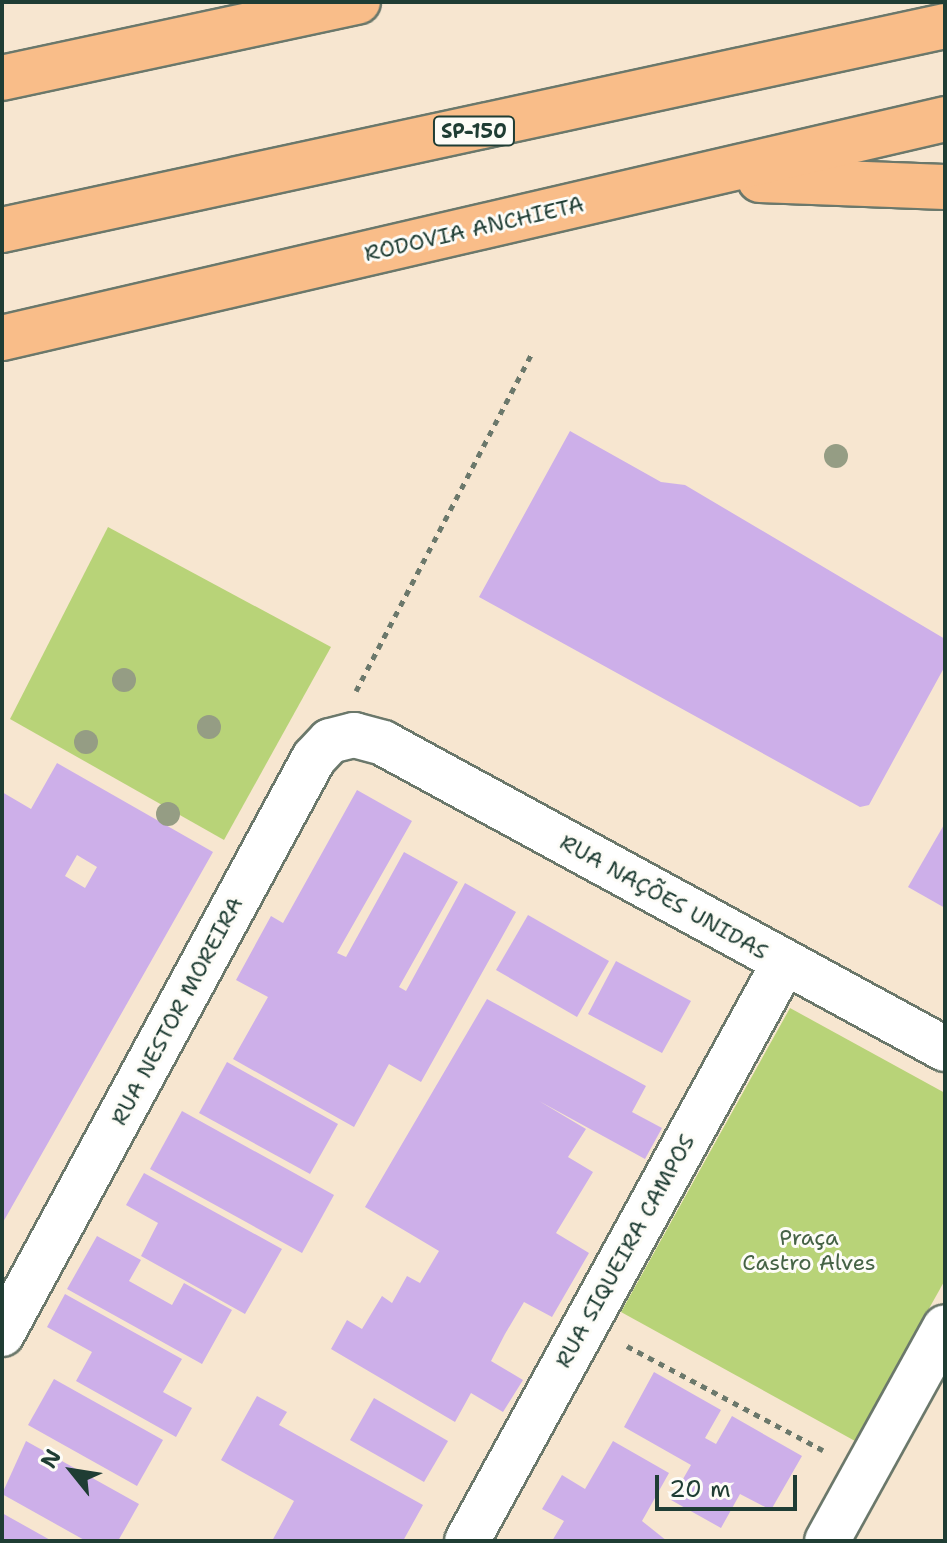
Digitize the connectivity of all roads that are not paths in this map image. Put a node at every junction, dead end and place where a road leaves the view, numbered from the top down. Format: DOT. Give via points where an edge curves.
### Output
graph roads {
  1 [pos="358,2"];
  2 [pos="945,26"];
  3 [pos="2,78"];
  4 [pos="945,119"];
  5 [pos="702,178"];
  6 [pos="945,187"];
  7 [pos="2,230"];
  8 [pos="2,338"];
  9 [pos="383,743"];
  10 [pos="784,963"];
  11 [pos="945,1049"];
  12 [pos="945,1327"];
  13 [pos="2,1334"];
  14 [pos="467,1541"];
  15 [pos="827,1541"];
  1 -- 3 [label="highway"];
  2 -- 7 [label="highway, SP-150"];
  4 -- 5 [label="highway, RODOVIA ANCHIETA"];
  5 -- 6 [label="highway"];
  5 -- 8 [label="highway, RODOVIA ANCHIETA"];
  9 -- 10 [label="street, RUA NAÇÕES UNIDAS"];
  9 -- 13 [label="street, RUA NESTOR MOREIRA" via="354,735 330,741 314,758"];
  10 -- 11 [label="street, RUA NAÇÕES UNIDAS"];
  10 -- 14 [label="street, RUA SIQUEIRA CAMPOS"];
  12 -- 15 [label="street"];
}
